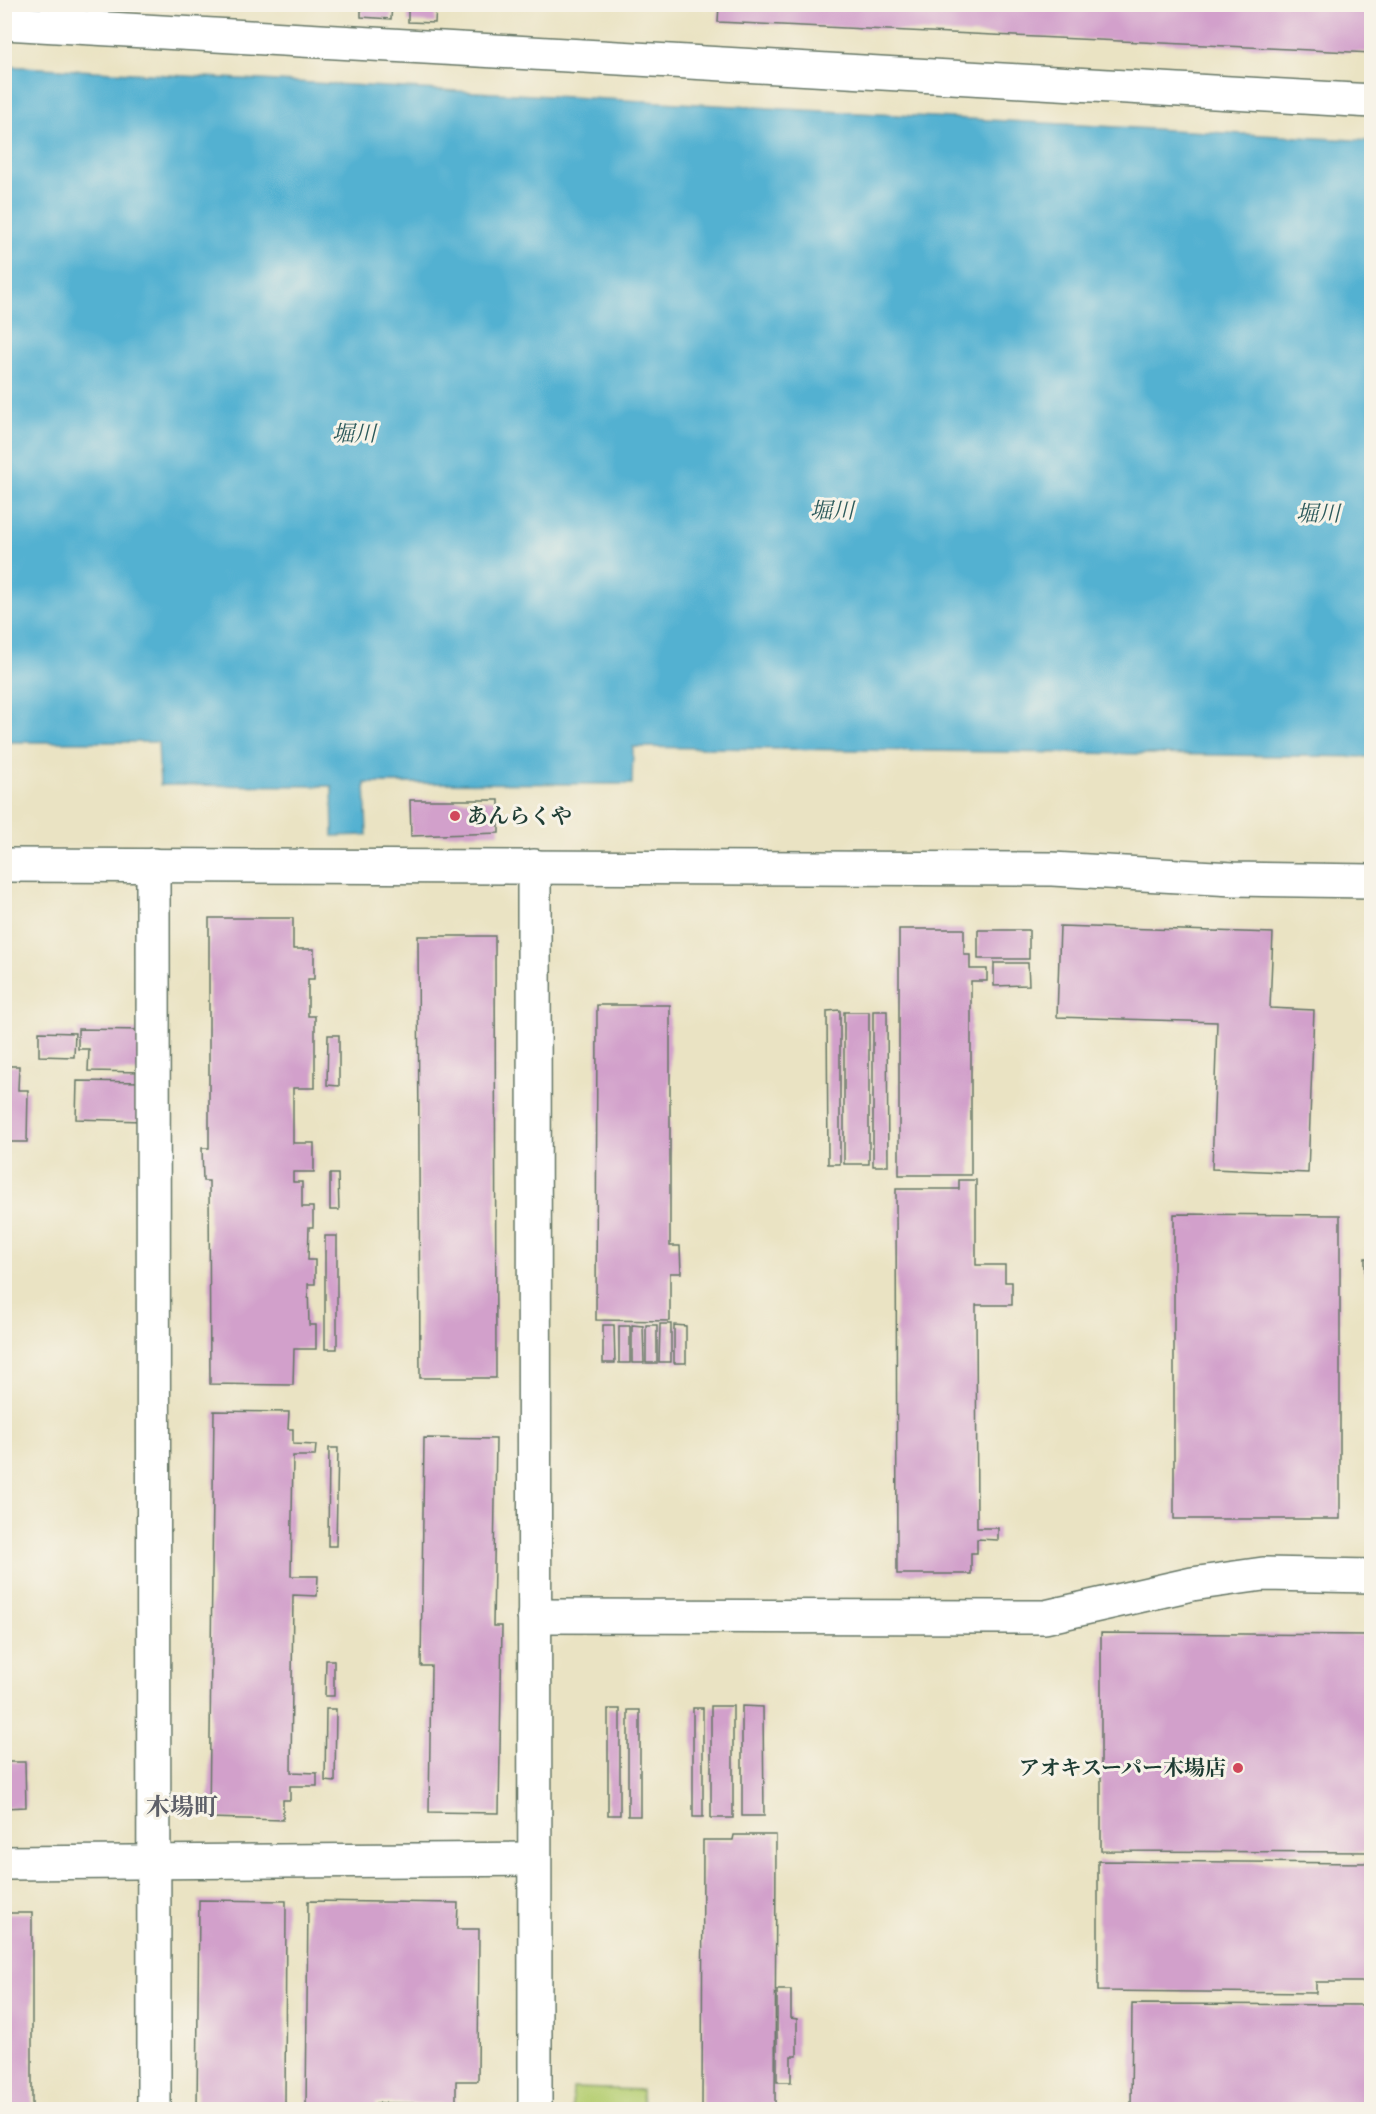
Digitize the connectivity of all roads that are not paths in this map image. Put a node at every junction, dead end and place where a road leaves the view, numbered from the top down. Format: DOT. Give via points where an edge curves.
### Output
graph roads {
  1 [pos="4,23"];
  2 [pos="1371,101"];
  3 [pos="4,865"];
  4 [pos="153,865"];
  5 [pos="534,866"];
  6 [pos="1371,881"];
  7 [pos="1371,1576"];
  8 [pos="534,1616"];
  9 [pos="534,1858"];
  10 [pos="4,1863"];
  11 [pos="156,1863"];
  12 [pos="154,2109"];
  13 [pos="535,2109"];
  1 -- 2 [label="street"];
  3 -- 4 [label="street"];
  4 -- 5 [label="street"];
  4 -- 11 [label="street"];
  5 -- 6 [label="street" via="1052,868 1233,879"];
  5 -- 8 [label="street"];
  7 -- 8 [label="street" via="1263,1574 1192,1584 1045,1617"];
  8 -- 9 [label="street"];
  9 -- 11 [label="street"];
  9 -- 13 [label="street"];
  10 -- 11 [label="street"];
  11 -- 12 [label="street"];
}
